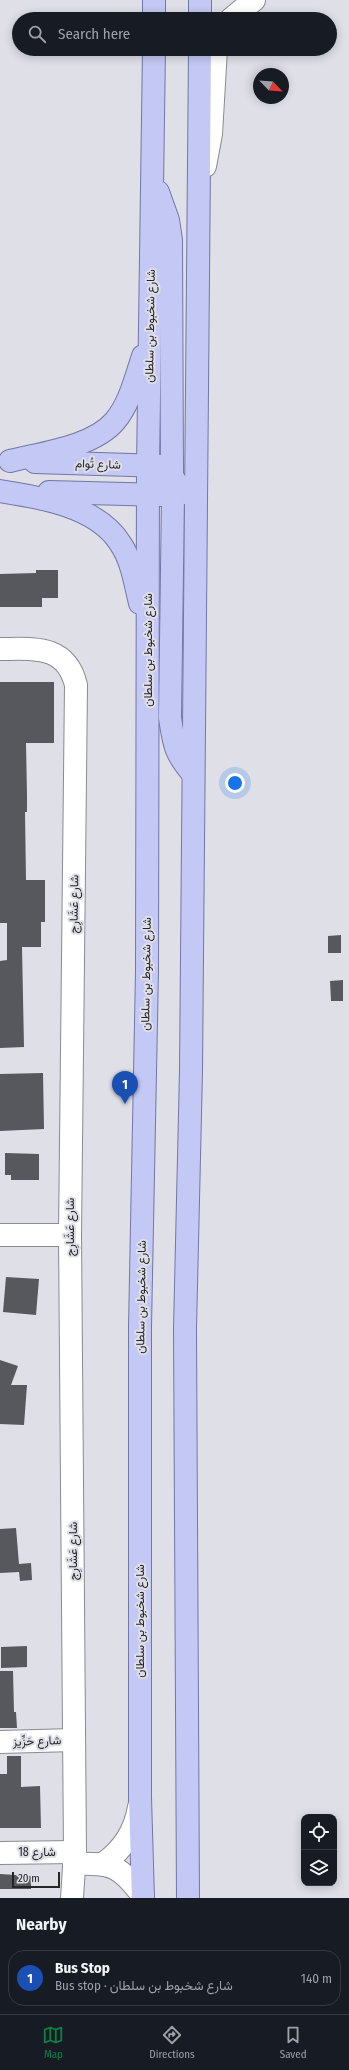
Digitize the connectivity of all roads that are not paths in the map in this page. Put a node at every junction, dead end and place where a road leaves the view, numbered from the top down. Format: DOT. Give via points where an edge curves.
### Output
graph roads {
  1 [pos="154,0"];
  2 [pos="200,0"];
  3 [pos="254,0"];
  4 [pos="154,12"];
  5 [pos="200,12"];
  6 [pos="239,12"];
  7 [pos="154,56"];
  8 [pos="200,56"];
  9 [pos="216,56"];
  10 [pos="154,183"];
  11 [pos="198,191"];
  12 [pos="150,339"];
  13 [pos="5,461"];
  14 [pos="87,464"];
  15 [pos="196,465"];
  16 [pos="148,466"];
  17 [pos="171,466"];
  18 [pos="0,487"];
  19 [pos="0,491"];
  20 [pos="149,495"];
  21 [pos="173,495"];
  22 [pos="195,497"];
  23 [pos="148,637"];
  24 [pos="0,649"];
  25 [pos="192,774"];
  26 [pos="0,1235"];
  27 [pos="70,1235"];
  28 [pos="74,1740"];
  29 [pos="0,1742"];
  30 [pos="140,1797"];
  31 [pos="0,1852"];
  32 [pos="74,1858"];
  33 [pos="104,1863"];
  34 [pos="144,1897"];
  35 [pos="72,1898"];
  36 [pos="188,1898"];
  1 -- 4 [label="main road"];
  2 -- 5 [label="main road"];
  3 -- 6 [label="street"];
  7 -- 10 [label="main road, شارع شخبوط بن سلطان"];
  8 -- 11 [label="main road"];
  9 -- 11 [label="street" via="211,134"];
  10 -- 12 [label="main road, شارع شخبوط بن سلطان"];
  10 -- 17 [label="main road" via="168,220 171,240"];
  11 -- 15 [label="main road"];
  12 -- 13 [label="main road" via="129,397 116,420 108,427 96,436 73,445"];
  12 -- 16 [label="main road, شارع شخبوط بن سلطان"];
  13 -- 14 [label="main road, شارع تُوام"];
  14 -- 16 [label="main road, شارع تُوام"];
  14 -- 18 [label="main road" via="94,468 95,477 86,485 25,484"];
  15 -- 17 [label="main road, شارع تُوام"];
  15 -- 22 [label="main road"];
  16 -- 17 [label="main road, شارع تُوام"];
  16 -- 20 [label="main road, شارع شخبوط بن سلطان"];
  16 -- 21 [label="main road" via="165,477"];
  17 -- 22 [label="main road" via="177,486"];
  19 -- 20 [label="main road"];
  19 -- 23 [label="main road" via="59,503 95,519 110,530 120,542 128,559"];
  20 -- 21 [label="main road"];
  20 -- 23 [label="main road, شارع شخبوط بن سلطان"];
  21 -- 22 [label="main road"];
  21 -- 25 [label="main road" via="170,718 179,756"];
  22 -- 25 [label="main road"];
  23 -- 30 [label="main road, شارع شخبوط بن سلطان" via="147,963 140,1327"];
  24 -- 27 [label="street, شارع عَشَارِج" via="38,650 55,654 68,666 76,685"];
  25 -- 36 [label="main road" via="191,1070 185,1329"];
  26 -- 27 [label="street"];
  27 -- 28 [label="street, شارع عَشَارِج"];
  28 -- 29 [label="street, شارع حَزِّيز"];
  28 -- 32 [label="street, شارع عَشَارِج"];
  30 -- 33 [label="street" via="137,1819 128,1840"];
  30 -- 34 [label="main road, شارع شخبوط بن سلطان"];
  31 -- 32 [label="street, شارع 18"];
  32 -- 33 [label="street"];
  32 -- 35 [label="street, شارع عَشَارِج"];
  33 -- 34 [label="street" via="129,1879"];
}
